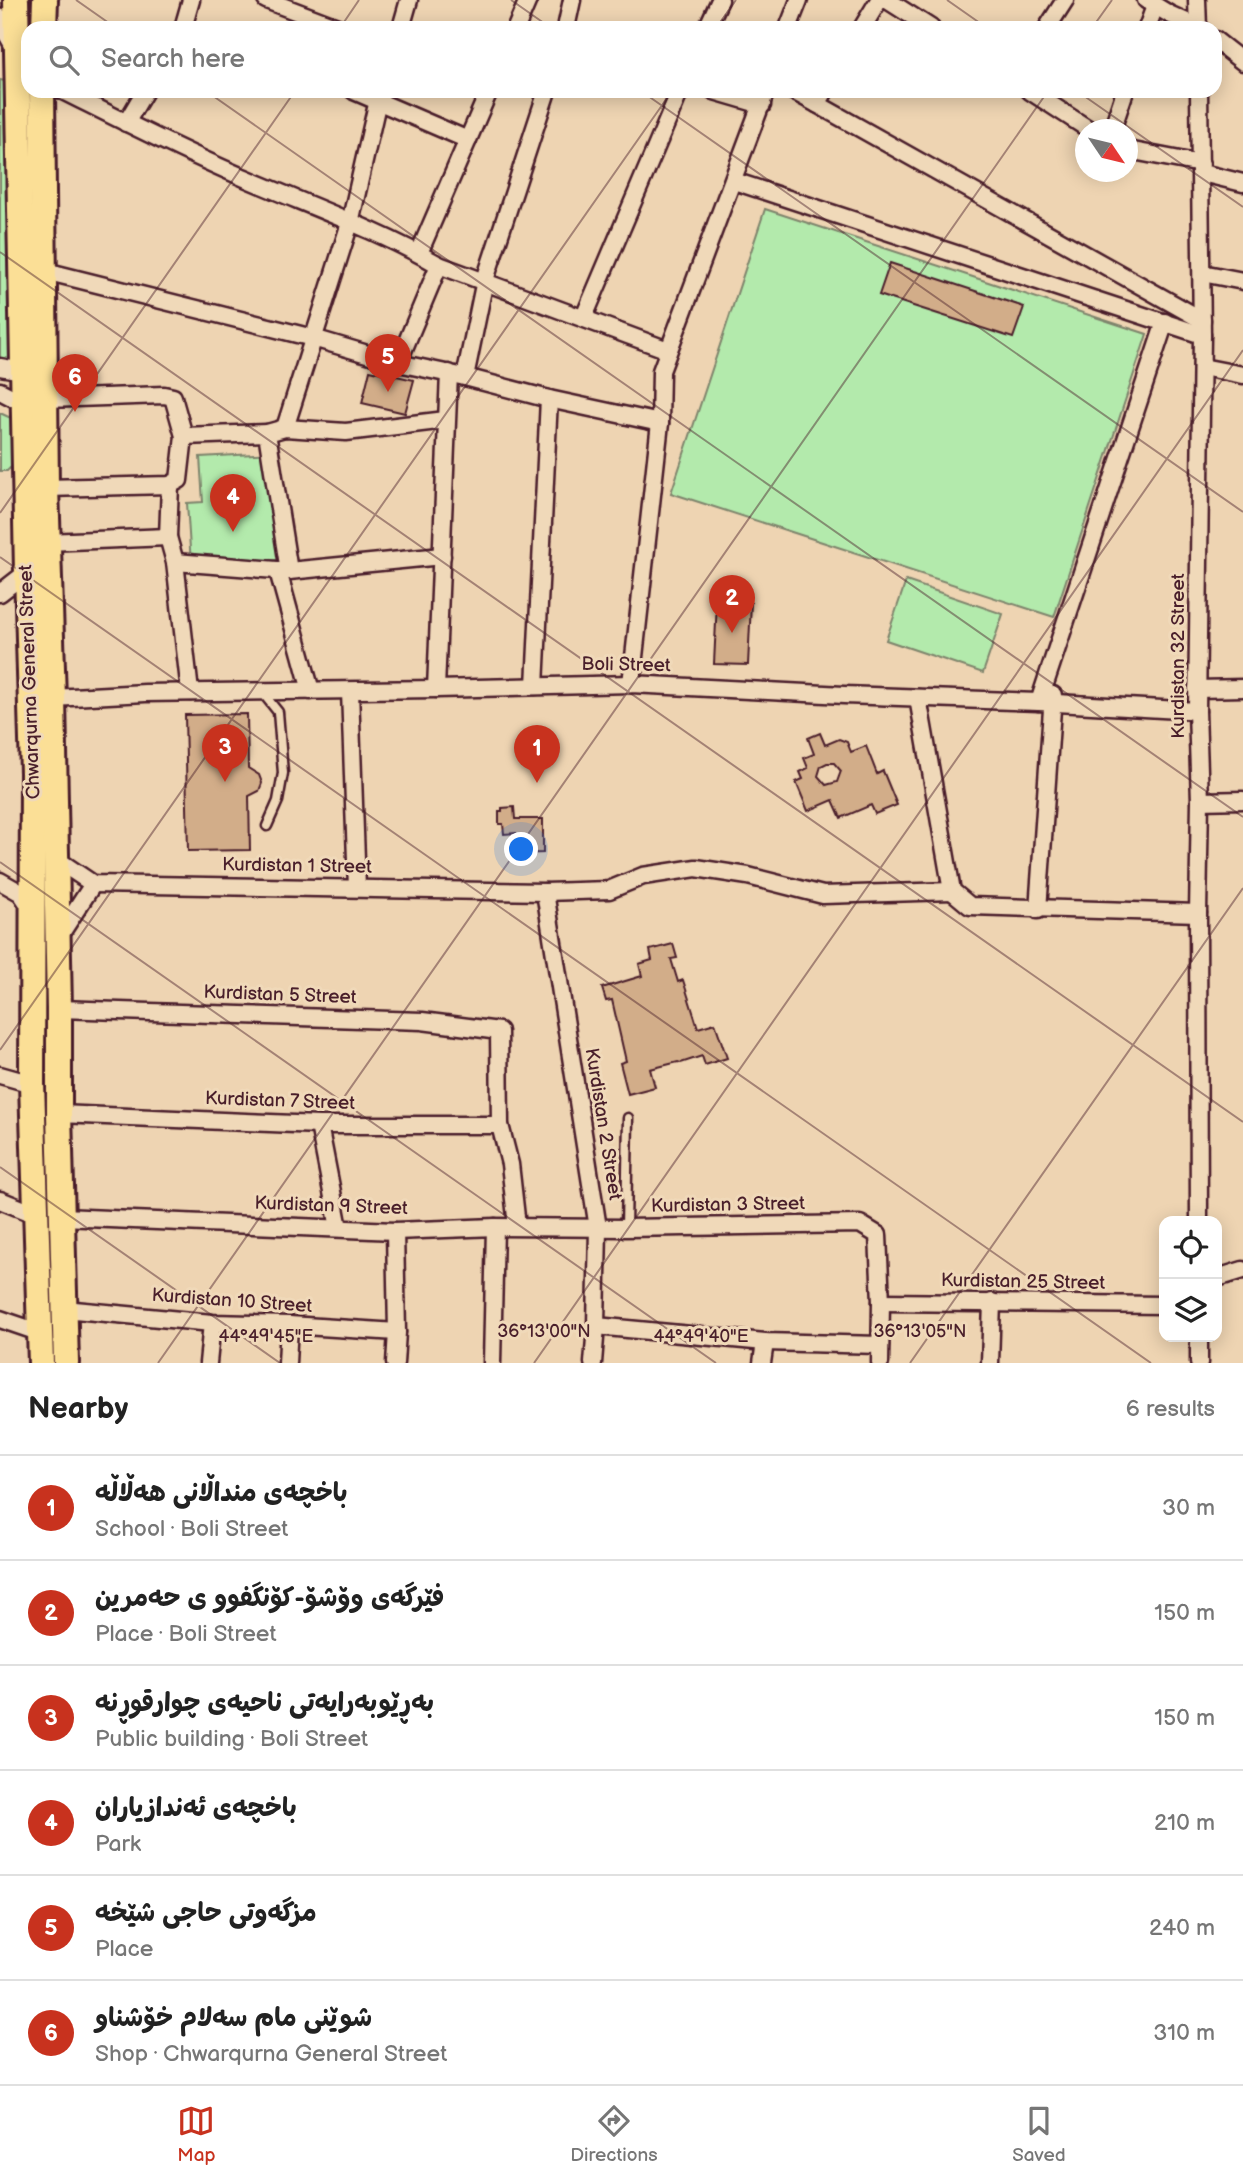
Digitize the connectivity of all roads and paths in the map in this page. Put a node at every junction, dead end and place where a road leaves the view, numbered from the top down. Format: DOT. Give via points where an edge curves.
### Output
graph roads {
  1 [pos="16,0"];
  2 [pos="45,0"];
  3 [pos="191,0"];
  4 [pos="266,0"];
  5 [pos="409,0"];
  6 [pos="528,0"];
  7 [pos="572,0"];
  8 [pos="719,0"];
  9 [pos="799,0"];
  10 [pos="878,0"];
  11 [pos="887,0"];
  12 [pos="1065,0"];
  13 [pos="1197,0"];
  14 [pos="1150,3"];
  15 [pos="0,19"];
  16 [pos="44,21"];
  17 [pos="188,21"];
  18 [pos="322,21"];
  19 [pos="403,21"];
  20 [pos="519,21"];
  21 [pos="568,21"];
  22 [pos="711,21"];
  23 [pos="791,21"];
  24 [pos="866,21"];
  25 [pos="920,21"];
  26 [pos="1052,21"];
  27 [pos="1148,21"];
  28 [pos="1186,21"];
  29 [pos="1198,21"];
  30 [pos="1222,46"];
  31 [pos="18,50"];
  32 [pos="1243,62"];
  33 [pos="42,98"];
  34 [pos="77,98"];
  35 [pos="141,98"];
  36 [pos="379,98"];
  37 [pos="383,98"];
  38 [pos="486,98"];
  39 [pos="545,98"];
  40 [pos="677,98"];
  41 [pos="764,98"];
  42 [pos="823,98"];
  43 [pos="1041,98"];
  44 [pos="1123,98"];
  45 [pos="1199,98"];
  46 [pos="1116,119"];
  47 [pos="1075,120"];
  48 [pos="126,123"];
  49 [pos="468,140"];
  50 [pos="1138,152"];
  51 [pos="1201,168"];
  52 [pos="734,181"];
  53 [pos="1243,183"];
  54 [pos="350,223"];
  55 [pos="419,253"];
  56 [pos="439,265"];
  57 [pos="45,271"];
  58 [pos="1202,273"];
  59 [pos="485,280"];
  60 [pos="1243,281"];
  61 [pos="584,317"];
  62 [pos="1165,322"];
  63 [pos="1202,327"];
  64 [pos="313,338"];
  65 [pos="668,350"];
  66 [pos="398,363"];
  67 [pos="1202,367"];
  68 [pos="12,369"];
  69 [pos="457,375"];
  70 [pos="1243,375"];
  71 [pos="0,391"];
  72 [pos="550,399"];
  73 [pos="35,401"];
  74 [pos="446,420"];
  75 [pos="660,423"];
  76 [pos="285,428"];
  77 [pos="267,433"];
  78 [pos="184,436"];
  79 [pos="170,485"];
  80 [pos="46,488"];
  81 [pos="168,537"];
  82 [pos="47,542"];
  83 [pos="442,556"];
  84 [pos="175,562"];
  85 [pos="284,571"];
  86 [pos="27,572"];
  87 [pos="0,593"];
  88 [pos="631,684"];
  89 [pos="535,686"];
  90 [pos="1243,688"];
  91 [pos="1198,689"];
  92 [pos="436,690"];
  93 [pos="45,691"];
  94 [pos="311,691"];
  95 [pos="350,691"];
  96 [pos="190,692"];
  97 [pos="262,692"];
  98 [pos="919,698"];
  99 [pos="1045,702"];
  100 [pos="1197,711"];
  101 [pos="1243,800"];
  102 [pos="1200,801"];
  103 [pos="267,826"];
  104 [pos="45,860"];
  105 [pos="0,874"];
  106 [pos="0,881"];
  107 [pos="93,884"];
  108 [pos="357,888"];
  109 [pos="952,891"];
  110 [pos="545,892"];
  111 [pos="1038,910"];
  112 [pos="34,913"];
  113 [pos="1198,913"];
  114 [pos="57,939"];
  115 [pos="59,1009"];
  116 [pos="0,1075"];
  117 [pos="32,1084"];
  118 [pos="59,1114"];
  119 [pos="628,1118"];
  120 [pos="319,1125"];
  121 [pos="500,1125"];
  122 [pos="0,1200"];
  123 [pos="37,1215"];
  124 [pos="1199,1216"];
  125 [pos="62,1217"];
  126 [pos="517,1226"];
  127 [pos="495,1227"];
  128 [pos="338,1228"];
  129 [pos="598,1228"];
  130 [pos="626,1228"];
  131 [pos="394,1231"];
  132 [pos="1243,1270"];
  133 [pos="1222,1276"];
  134 [pos="881,1302"];
  135 [pos="992,1302"];
  136 [pos="1159,1305"];
  137 [pos="64,1309"];
  138 [pos="0,1320"];
  139 [pos="212,1323"];
  140 [pos="289,1325"];
  141 [pos="596,1326"];
  142 [pos="397,1332"];
  143 [pos="41,1333"];
  144 [pos="765,1342"];
  145 [pos="1199,1342"];
  146 [pos="880,1345"];
  147 [pos="41,1363"];
  148 [pos="66,1363"];
  149 [pos="208,1363"];
  150 [pos="287,1363"];
  151 [pos="396,1363"];
  152 [pos="492,1363"];
  153 [pos="593,1363"];
  154 [pos="762,1363"];
  155 [pos="880,1363"];
  156 [pos="989,1363"];
  157 [pos="1199,1363"];
  1 -- 31 [label="highway, Chwarqurna General Street"];
  2 -- 16 [label="highway"];
  3 -- 17 [label="street"];
  4 -- 18 [label="street"];
  5 -- 19 [label="street"];
  6 -- 20 [label="street"];
  7 -- 21 [label="street"];
  8 -- 22 [label="street"];
  9 -- 23 [label="street"];
  10 -- 24 [label="street"];
  11 -- 25 [label="street"];
  12 -- 26 [label="street"];
  13 -- 29 [label="street"];
  14 -- 27 [label="street"];
  14 -- 28 [label="street"];
  15 -- 31 [label="street"];
  30 -- 32 [label="street"];
  31 -- 68 [label="highway, Chwarqurna General Street"];
  33 -- 57 [label="highway, Chwarqurna General Street"];
  34 -- 48 [label="street"];
  35 -- 48 [label="street"];
  36 -- 54 [label="street"];
  37 -- 49 [label="street"];
  38 -- 49 [label="street"];
  39 -- 59 [label="street"];
  40 -- 61 [label="street"];
  41 -- 52 [label="street"];
  42 -- 63 [label="street"];
  43 -- 47 [label="street"];
  44 -- 46 [label="street"];
  45 -- 51 [label="street, Kurdistan 32 Street"];
  48 -- 54 [label="street"];
  49 -- 55 [label="street"];
  50 -- 51 [label="street"];
  51 -- 53 [label="street"];
  51 -- 58 [label="street, Kurdistan 32 Street"];
  52 -- 62 [label="street"];
  52 -- 65 [label="street"];
  54 -- 55 [label="street"];
  54 -- 64 [label="street"];
  55 -- 56 [label="street"];
  56 -- 59 [label="street"];
  56 -- 66 [label="street"];
  57 -- 64 [label="street"];
  57 -- 73 [label="highway, Chwarqurna General Street"];
  58 -- 60 [label="street"];
  58 -- 63 [label="street, Kurdistan 32 Street"];
  59 -- 61 [label="street"];
  59 -- 69 [label="street"];
  61 -- 65 [label="street"];
  62 -- 63 [label="street"];
  62 -- 99 [label="street" via="1056,650"];
  63 -- 67 [label="street, Kurdistan 32 Street"];
  64 -- 66 [label="street"];
  64 -- 76 [label="street"];
  65 -- 75 [label="street" via="661,371"];
  66 -- 69 [label="street"];
  67 -- 70 [label="street"];
  67 -- 91 [label="street, Kurdistan 32 Street"];
  68 -- 73 [label="highway, Chwarqurna General Street"];
  69 -- 72 [label="street"];
  69 -- 74 [label="street"];
  71 -- 73 [label="street"];
  72 -- 75 [label="street"];
  72 -- 89 [label="street"];
  73 -- 78 [label="street" via="173,397"];
  73 -- 80 [label="highway, Chwarqurna General Street"];
  73 -- 86 [label="highway, Chwarqurna General Street"];
  74 -- 76 [label="street" via="346,432"];
  74 -- 83 [label="street"];
  75 -- 88 [label="street"];
  76 -- 77 [label="street"];
  77 -- 78 [label="street"];
  77 -- 85 [label="street"];
  78 -- 79 [label="street" via="179,480"];
  79 -- 80 [label="street"];
  79 -- 81 [label="street"];
  80 -- 82 [label="highway, Chwarqurna General Street"];
  81 -- 82 [label="street"];
  81 -- 84 [label="street"];
  82 -- 93 [label="highway, Chwarqurna General Street"];
  83 -- 85 [label="street"];
  83 -- 92 [label="street"];
  84 -- 85 [label="street"];
  84 -- 96 [label="street"];
  85 -- 94 [label="street"];
  86 -- 87 [label="street"];
  86 -- 93 [label="highway, Chwarqurna General Street"];
  88 -- 89 [label="street, Boli Street"];
  88 -- 98 [label="street, Boli Street"];
  89 -- 92 [label="street, Boli Street"];
  90 -- 91 [label="street"];
  91 -- 100 [label="street, Kurdistan 32 Street"];
  92 -- 95 [label="street, Boli Street"];
  93 -- 96 [label="street, Boli Street"];
  93 -- 104 [label="highway, Chwarqurna General Street"];
  94 -- 95 [label="street, Boli Street"];
  94 -- 97 [label="street, Boli Street"];
  95 -- 108 [label="street"];
  96 -- 97 [label="street, Boli Street"];
  97 -- 103 [label="lane" via="278,712 282,745 278,802"];
  98 -- 99 [label="street, Boli Street"];
  98 -- 109 [label="street"];
  99 -- 100 [label="street, Boli Street"];
  99 -- 111 [label="street"];
  100 -- 102 [label="street, Kurdistan 32 Street"];
  101 -- 102 [label="street"];
  102 -- 113 [label="street, Kurdistan 32 Street"];
  104 -- 105 [label="street" via="17,874"];
  104 -- 107 [label="street"];
  104 -- 112 [label="highway, Chwarqurna General Street"];
  104 -- 114 [label="highway, Chwarqurna General Street"];
  106 -- 112 [label="street" via="21,892"];
  107 -- 108 [label="street, Kurdistan 1 Street"];
  107 -- 114 [label="street"];
  108 -- 110 [label="street, Kurdistan 1 Street"];
  109 -- 110 [label="street, Kurdistan 1 Street" via="823,895 696,868 643,876 609,890"];
  109 -- 111 [label="street" via="970,906"];
  110 -- 129 [label="street, Kurdistan 2 Street"];
  111 -- 113 [label="street"];
  112 -- 117 [label="highway, Chwarqurna General Street"];
  113 -- 124 [label="street, Kurdistan 32 Street"];
  114 -- 115 [label="highway, Chwarqurna General Street"];
  115 -- 118 [label="highway, Chwarqurna General Street"];
  115 -- 121 [label="street, Kurdistan 5 Street" via="422,1021 499,1031"];
  116 -- 117 [label="street"];
  117 -- 123 [label="highway, Chwarqurna General Street"];
  118 -- 120 [label="street, Kurdistan 7 Street"];
  118 -- 125 [label="highway, Chwarqurna General Street"];
  119 -- 130 [label="lane"];
  120 -- 121 [label="street, Kurdistan 7 Street"];
  120 -- 128 [label="street"];
  121 -- 126 [label="street"];
  122 -- 123 [label="street"];
  123 -- 143 [label="highway, Chwarqurna General Street"];
  125 -- 128 [label="street, Kurdistan 9 Street"];
  125 -- 137 [label="highway, Chwarqurna General Street"];
  126 -- 127 [label="street, Kurdistan 9 Street"];
  126 -- 129 [label="street, Kurdistan 9 Street"];
  127 -- 131 [label="street, Kurdistan 9 Street"];
  127 -- 152 [label="street"];
  128 -- 131 [label="street, Kurdistan 9 Street"];
  129 -- 130 [label="street, Kurdistan 3 Street"];
  129 -- 141 [label="street, Kurdistan 2 Street"];
  130 -- 134 [label="street, Kurdistan 3 Street" via="860,1224 878,1235"];
  131 -- 142 [label="street"];
  132 -- 133 [label="street"];
  134 -- 135 [label="street, Kurdistan 25 Street"];
  134 -- 146 [label="street"];
  135 -- 136 [label="street, Kurdistan 25 Street"];
  135 -- 156 [label="street"];
  137 -- 139 [label="street, Kurdistan 10 Street"];
  137 -- 148 [label="highway, Chwarqurna General Street"];
  138 -- 143 [label="street"];
  139 -- 140 [label="street, Kurdistan 10 Street"];
  139 -- 149 [label="street"];
  140 -- 142 [label="street, Kurdistan 10 Street"];
  140 -- 150 [label="street"];
  141 -- 144 [label="street"];
  141 -- 153 [label="street, Kurdistan 2 Street"];
  142 -- 151 [label="street"];
  143 -- 147 [label="highway, Chwarqurna General Street"];
  144 -- 146 [label="street"];
  144 -- 154 [label="street"];
  145 -- 157 [label="street"];
  146 -- 155 [label="street"];
}
